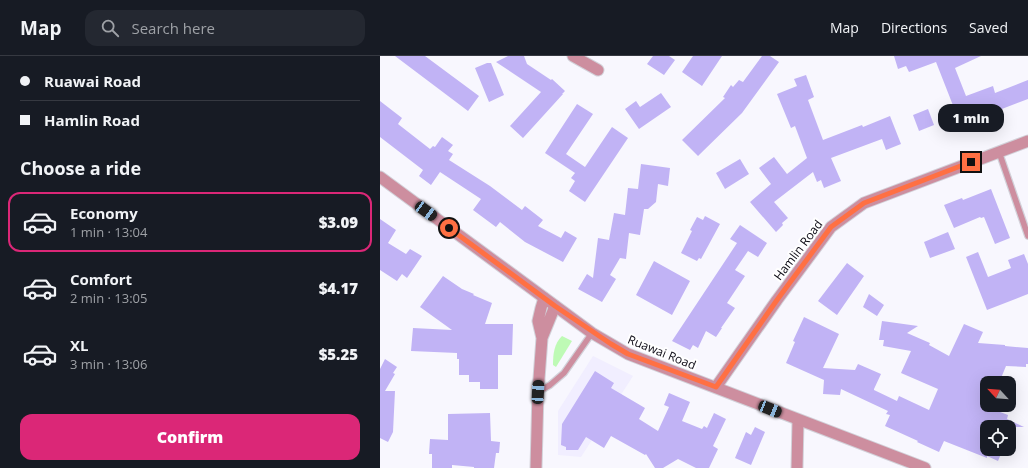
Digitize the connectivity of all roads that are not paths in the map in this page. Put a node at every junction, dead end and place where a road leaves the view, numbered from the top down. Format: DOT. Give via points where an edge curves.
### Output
graph roads {
  1 [pos="573,56"];
  2 [pos="598,70"];
  3 [pos="1028,140"];
  4 [pos="999,152"];
  5 [pos="380,177"];
  6 [pos="1028,236"];
  7 [pos="544,298"];
  8 [pos="555,306"];
  9 [pos="592,333"];
  10 [pos="542,338"];
  11 [pos="716,387"];
  12 [pos="538,392"];
  13 [pos="798,420"];
  14 [pos="536,468"];
  15 [pos="797,468"];
  16 [pos="925,468"];
  1 -- 2 [label="street"];
  3 -- 4 [label="street, Hamlin Road"];
  4 -- 6 [label="lane"];
  4 -- 11 [label="street, Hamlin Road" via="864,203 831,227"];
  5 -- 7 [label="street, Ruawai Road"];
  7 -- 8 [label="street, Ruawai Road"];
  7 -- 10 [label="street" via="538,321"];
  8 -- 9 [label="street, Ruawai Road"];
  8 -- 10 [label="street"];
  9 -- 11 [label="street, Ruawai Road" via="628,354"];
  9 -- 12 [label="lane" via="564,373"];
  10 -- 12 [label="street"];
  11 -- 13 [label="street, Ruawai Road"];
  12 -- 14 [label="street"];
  13 -- 15 [label="street"];
  13 -- 16 [label="street, Ruawai Road"];
}
